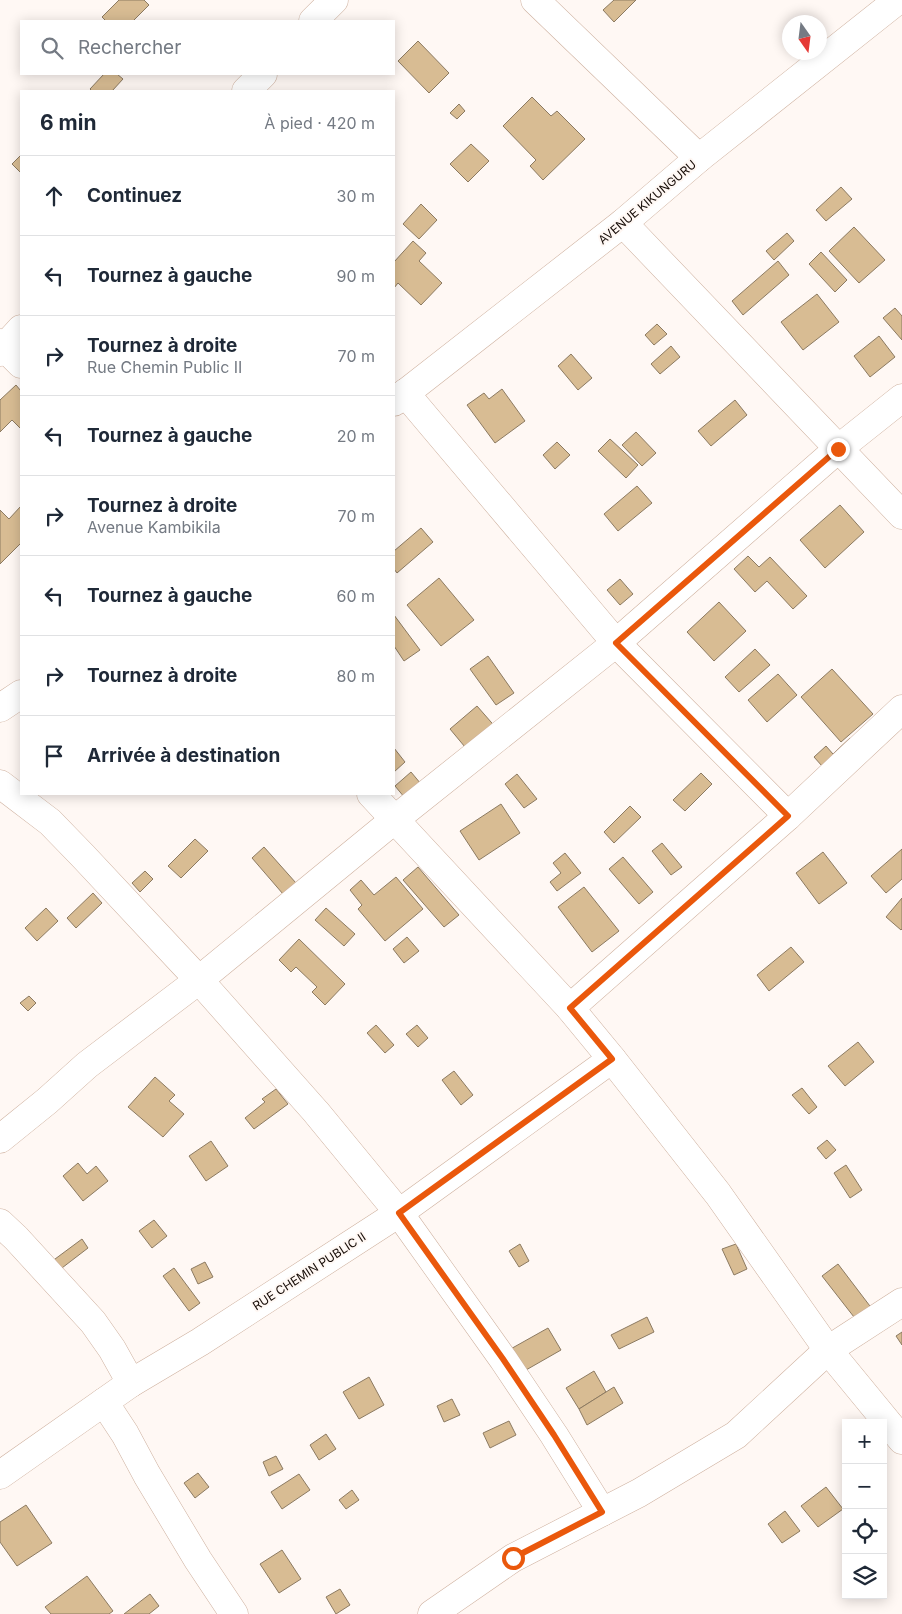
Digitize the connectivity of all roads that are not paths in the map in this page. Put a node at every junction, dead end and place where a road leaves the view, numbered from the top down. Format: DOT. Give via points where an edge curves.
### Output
graph roads {
  1 [pos="334,0"];
  2 [pos="535,0"];
  3 [pos="898,0"];
  4 [pos="314,20"];
  5 [pos="262,75"];
  6 [pos="247,90"];
  7 [pos="699,158"];
  8 [pos="623,223"];
  9 [pos="400,397"];
  10 [pos="902,398"];
  11 [pos="838,449"];
  12 [pos="902,515"];
  13 [pos="616,643"];
  14 [pos="20,695"];
  15 [pos="0,708"];
  16 [pos="902,709"];
  17 [pos="0,784"];
  18 [pos="372,795"];
  19 [pos="788,816"];
  20 [pos="394,820"];
  21 [pos="199,980"];
  22 [pos="570,1008"];
  23 [pos="612,1059"];
  24 [pos="0,1139"];
  25 [pos="399,1213"];
  26 [pos="0,1223"];
  27 [pos="902,1302"];
  28 [pos="828,1350"];
  29 [pos="132,1383"];
  30 [pos="104,1402"];
  31 [pos="902,1440"];
  32 [pos="0,1475"];
  33 [pos="602,1512"];
  34 [pos="234,1614"];
  35 [pos="432,1614"];
  1 -- 4 [label="street"];
  2 -- 7 [label="street"];
  3 -- 7 [label="street, AVENUE KIKUNGURU"];
  5 -- 6 [label="street"];
  7 -- 8 [label="street, AVENUE KIKUNGURU"];
  8 -- 9 [label="street, AVENUE KIKUNGURU"];
  8 -- 11 [label="street"];
  9 -- 13 [label="street"];
  10 -- 11 [label="street"];
  11 -- 12 [label="street"];
  11 -- 13 [label="street"];
  13 -- 19 [label="street"];
  13 -- 20 [label="street"];
  14 -- 15 [label="street"];
  16 -- 19 [label="street"];
  17 -- 21 [label="street" via="50,822"];
  18 -- 20 [label="street"];
  19 -- 22 [label="street"];
  20 -- 21 [label="street"];
  20 -- 22 [label="street"];
  21 -- 24 [label="street" via="87,1065"];
  21 -- 25 [label="street" via="316,1112"];
  22 -- 23 [label="street"];
  23 -- 25 [label="street, RUE CHEMIN PUBLIC II"];
  23 -- 28 [label="street" via="718,1194"];
  25 -- 29 [label="street, RUE CHEMIN PUBLIC II"];
  25 -- 33 [label="street" via="513,1374"];
  26 -- 29 [label="street" via="92,1322"];
  27 -- 28 [label="street"];
  28 -- 31 [label="street"];
  28 -- 33 [label="street" via="736,1435"];
  29 -- 30 [label="street, RUE CHEMIN PUBLIC II"];
  30 -- 32 [label="street, RUE CHEMIN PUBLIC II"];
  30 -- 34 [label="street"];
  33 -- 35 [label="street" via="513,1558"];
}
